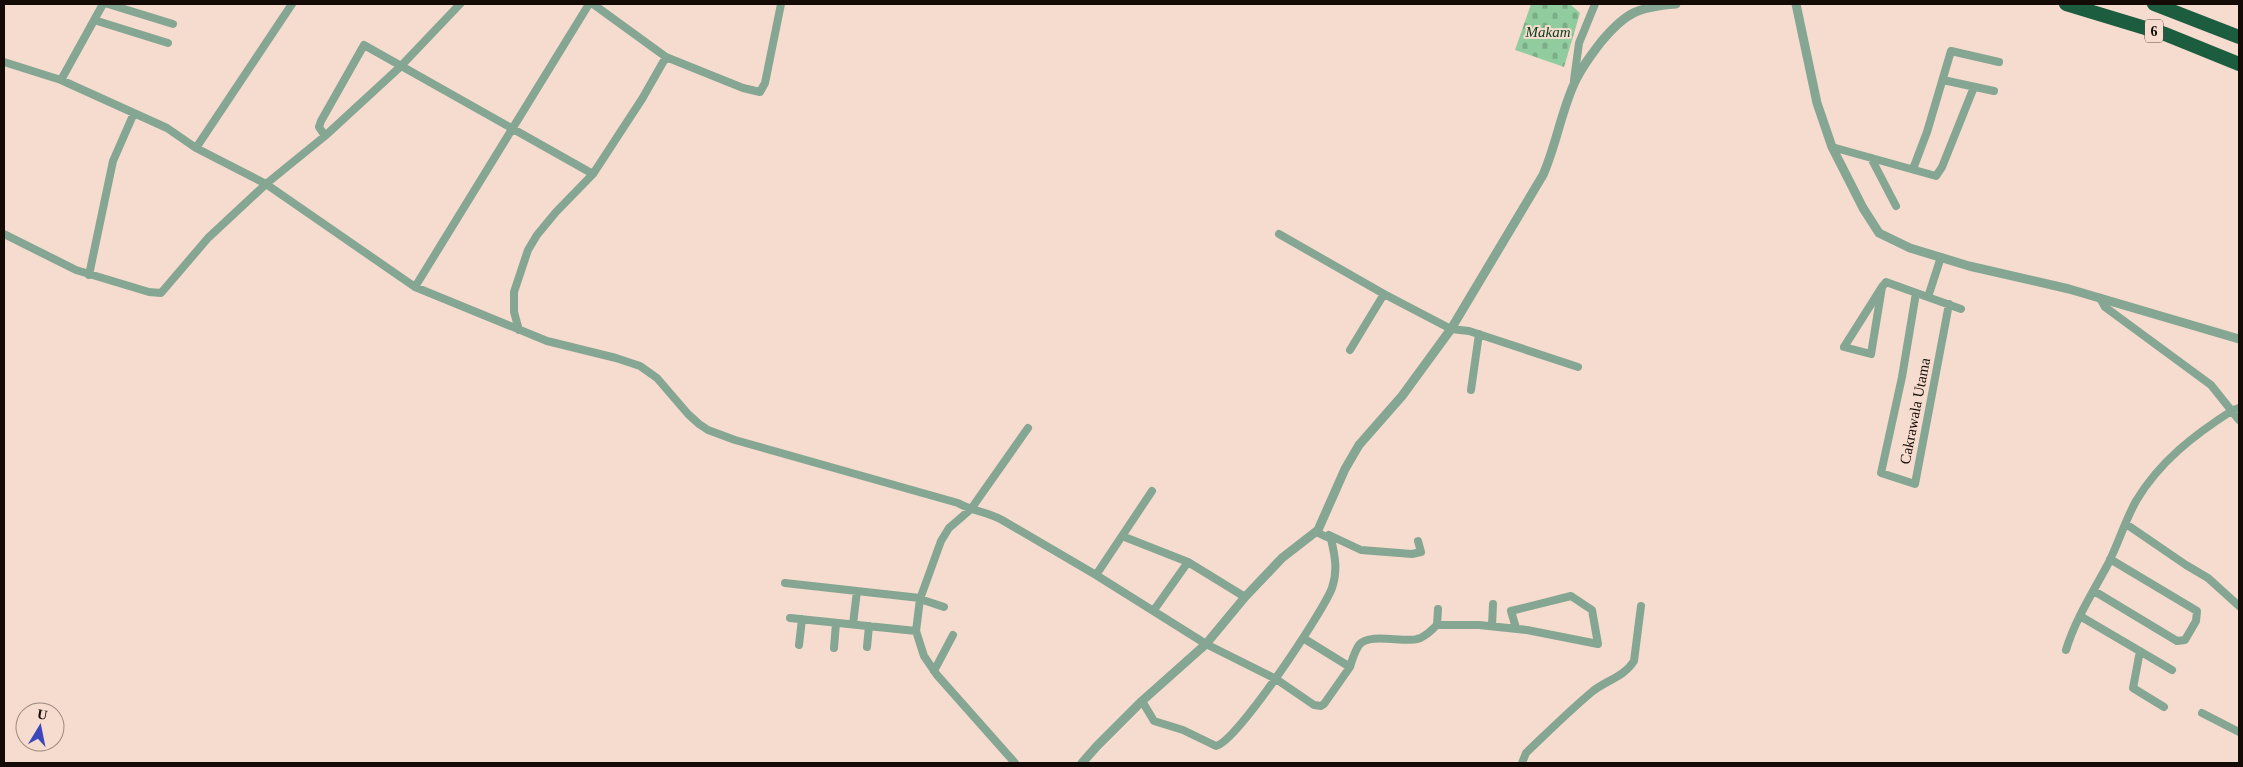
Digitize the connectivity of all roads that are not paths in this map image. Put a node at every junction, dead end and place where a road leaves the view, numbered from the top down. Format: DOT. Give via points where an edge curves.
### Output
graph roads {
  1 [pos="103,4"];
  2 [pos="108,4"];
  3 [pos="460,4"];
  4 [pos="589,4"];
  5 [pos="593,4"];
  6 [pos="781,4"];
  7 [pos="1595,4"];
  8 [pos="1676,4"];
  9 [pos="1796,4"];
  10 [pos="2066,4"];
  11 [pos="2154,4"];
  12 [pos="288,5"];
  13 [pos="94,20"];
  14 [pos="173,24"];
  15 [pos="2239,37"];
  16 [pos="168,43"];
  17 [pos="666,57"];
  18 [pos="4,62"];
  19 [pos="1999,62"];
  20 [pos="2239,64"];
  21 [pos="400,67"];
  22 [pos="61,80"];
  23 [pos="1943,80"];
  24 [pos="1574,84"];
  25 [pos="1974,87"];
  26 [pos="1994,91"];
  27 [pos="134,113"];
  28 [pos="511,130"];
  29 [pos="325,136"];
  30 [pos="1832,147"];
  31 [pos="196,148"];
  32 [pos="1871,158"];
  33 [pos="1913,169"];
  34 [pos="593,174"];
  35 [pos="266,184"];
  36 [pos="1896,206"];
  37 [pos="4,234"];
  38 [pos="1279,234"];
  39 [pos="1941,257"];
  40 [pos="89,275"];
  41 [pos="415,287"];
  42 [pos="1882,287"];
  43 [pos="1916,293"];
  44 [pos="1384,294"];
  45 [pos="1928,297"];
  46 [pos="2100,298"];
  47 [pos="1949,304"];
  48 [pos="1961,309"];
  49 [pos="1451,329"];
  50 [pos="519,330"];
  51 [pos="1479,334"];
  52 [pos="2239,339"];
  53 [pos="1350,350"];
  54 [pos="1578,367"];
  55 [pos="1471,390"];
  56 [pos="2236,409"];
  57 [pos="2239,420"];
  58 [pos="1028,428"];
  59 [pos="1152,491"];
  60 [pos="970,509"];
  61 [pos="2126,524"];
  62 [pos="1317,531"];
  63 [pos="1122,536"];
  64 [pos="1418,541"];
  65 [pos="2110,559"];
  66 [pos="1188,562"];
  67 [pos="1096,575"];
  68 [pos="785,583"];
  69 [pos="857,591"];
  70 [pos="2094,591"];
  71 [pos="1246,597"];
  72 [pos="920,598"];
  73 [pos="1493,604"];
  74 [pos="1641,606"];
  75 [pos="2239,606"];
  76 [pos="944,607"];
  77 [pos="1438,609"];
  78 [pos="1154,610"];
  79 [pos="2080,616"];
  80 [pos="790,618"];
  81 [pos="802,619"];
  82 [pos="836,623"];
  83 [pos="853,624"];
  84 [pos="869,626"];
  85 [pos="1437,626"];
  86 [pos="1492,626"];
  87 [pos="1516,628"];
  88 [pos="916,631"];
  89 [pos="952,635"];
  90 [pos="1303,638"];
  91 [pos="799,644"];
  92 [pos="1206,644"];
  93 [pos="867,647"];
  94 [pos="834,648"];
  95 [pos="2066,650"];
  96 [pos="2140,651"];
  97 [pos="1350,667"];
  98 [pos="2172,670"];
  99 [pos="934,671"];
  100 [pos="1276,679"];
  101 [pos="1142,701"];
  102 [pos="2164,706"];
  103 [pos="2202,713"];
  104 [pos="2239,732"];
  105 [pos="1015,763"];
  106 [pos="1082,763"];
  107 [pos="1522,763"];
  1 -- 13 [label="street"];
  2 -- 14 [label="street"];
  3 -- 21 [label="street"];
  4 -- 28 [label="street"];
  5 -- 17 [label="street"];
  6 -- 17 [label="street" via="765,83 760,92"];
  7 -- 24 [label="street" via="1579,43"];
  8 -- 24 [label="street" via="1645,8 1623,18 1583,66"];
  9 -- 30 [label="street" via="1816,102"];
  10 -- 20 [label="highway, 6" via="2165,34"];
  11 -- 15 [label="highway, 6"];
  12 -- 31 [label="street"];
  13 -- 16 [label="street"];
  13 -- 22 [label="street"];
  17 -- 34 [label="street"];
  18 -- 22 [label="street"];
  19 -- 23 [label="street" via="1951,51"];
  21 -- 28 [label="street"];
  21 -- 29 [label="street"];
  21 -- 29 [label="street" via="364,45 321,121 319,127"];
  22 -- 27 [label="street"];
  23 -- 25 [label="street"];
  23 -- 33 [label="street"];
  24 -- 49 [label="street" via="1554,150 1543,174"];
  25 -- 26 [label="street"];
  25 -- 33 [label="street" via="1940,172 1936,176"];
  27 -- 31 [label="street" via="167,128"];
  27 -- 40 [label="street" via="114,161"];
  28 -- 34 [label="street"];
  28 -- 41 [label="street"];
  29 -- 35 [label="street"];
  30 -- 32 [label="street"];
  30 -- 39 [label="street" via="1879,233 1910,248"];
  31 -- 35 [label="street"];
  32 -- 33 [label="street"];
  32 -- 36 [label="street"];
  34 -- 50 [label="street" via="556,212 528,250 514,292 514,312"];
  35 -- 40 [label="street" via="208,238 161,293"];
  35 -- 41 [label="street"];
  37 -- 40 [label="street"];
  38 -- 44 [label="street"];
  39 -- 45 [label="street"];
  39 -- 46 [label="street"];
  41 -- 50 [label="street"];
  42 -- 42 [label="street" via="1878,295 1844,347 1871,354"];
  42 -- 43 [label="street" via="1886,282"];
  43 -- 45 [label="street"];
  43 -- 47 [label="street, Cakrawala Utama" via="1881,473 1915,484"];
  44 -- 49 [label="street"];
  44 -- 53 [label="street"];
  45 -- 47 [label="street"];
  46 -- 52 [label="street"];
  46 -- 56 [label="street" via="2105,307 2211,385"];
  47 -- 48 [label="street"];
  49 -- 51 [label="street"];
  49 -- 62 [label="street" via="1402,396 1359,445"];
  50 -- 60 [label="street" via="569,348 640,366 657,378 699,424 716,433"];
  51 -- 54 [label="street"];
  51 -- 55 [label="street"];
  56 -- 57 [label="street"];
  56 -- 61 [label="street" via="2185,443 2170,458 2151,478"];
  58 -- 60 [label="street"];
  59 -- 63 [label="street"];
  60 -- 67 [label="street" via="987,512"];
  60 -- 72 [label="street" via="949,528 941,542"];
  61 -- 65 [label="street"];
  61 -- 75 [label="street" via="2208,578"];
  62 -- 64 [label="street" via="1361,550 1417,554 1421,552"];
  62 -- 71 [label="street" via="1282,558"];
  62 -- 90 [label="street" via="1331,539 1336,574 1332,589"];
  63 -- 66 [label="street"];
  63 -- 67 [label="street"];
  65 -- 70 [label="street"];
  65 -- 70 [label="street" via="2197,610 2196,621 2185,640 2178,640"];
  66 -- 71 [label="street"];
  66 -- 78 [label="street"];
  67 -- 78 [label="street"];
  68 -- 69 [label="street"];
  69 -- 72 [label="street"];
  69 -- 83 [label="street"];
  70 -- 79 [label="street"];
  71 -- 92 [label="street"];
  72 -- 76 [label="street"];
  72 -- 88 [label="street"];
  73 -- 86 [label="street"];
  74 -- 107 [label="street" via="1634,661 1630,667 1594,690 1526,753"];
  77 -- 85 [label="street"];
  78 -- 92 [label="street"];
  79 -- 95 [label="street"];
  79 -- 96 [label="street"];
  80 -- 81 [label="street"];
  81 -- 82 [label="street"];
  81 -- 91 [label="street"];
  82 -- 83 [label="street"];
  82 -- 94 [label="street"];
  83 -- 84 [label="street"];
  84 -- 88 [label="street"];
  84 -- 93 [label="street"];
  85 -- 86 [label="street"];
  85 -- 97 [label="street" via="1416,639 1364,641"];
  86 -- 87 [label="street"];
  87 -- 87 [label="street" via="1595,644 1598,644 1592,610 1571,596 1511,611"];
  88 -- 99 [label="street" via="924,656"];
  89 -- 99 [label="street"];
  90 -- 97 [label="street"];
  90 -- 100 [label="street"];
  92 -- 100 [label="street"];
  92 -- 101 [label="street"];
  96 -- 98 [label="street"];
  96 -- 102 [label="street" via="2133,688"];
  97 -- 100 [label="street" via="1321,706 1314,705"];
  99 -- 105 [label="street"];
  100 -- 101 [label="street" via="1228,739 1219,745 1154,721"];
  101 -- 106 [label="street"];
  103 -- 104 [label="street"];
}
